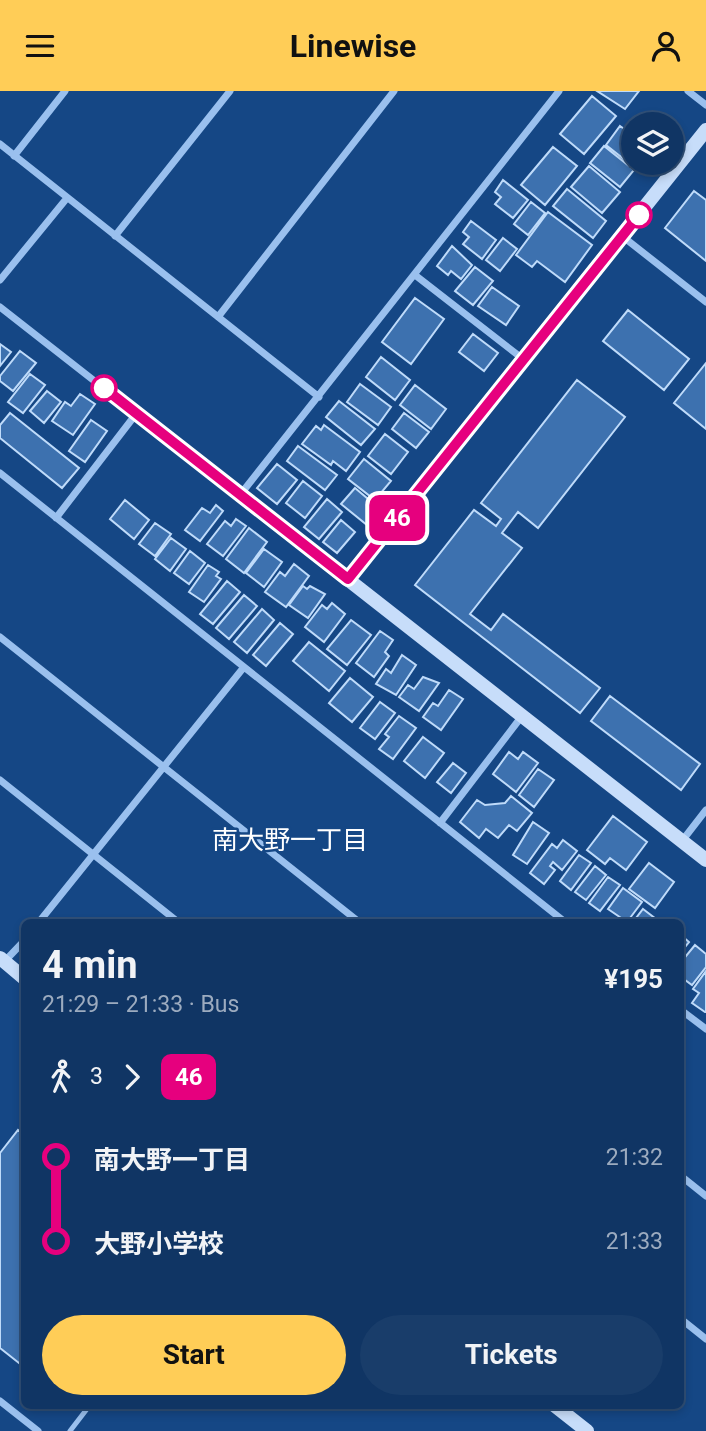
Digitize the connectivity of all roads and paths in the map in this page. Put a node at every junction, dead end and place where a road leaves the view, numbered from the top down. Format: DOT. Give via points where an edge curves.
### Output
graph roads {
  1 [pos="65,91"];
  2 [pos="230,91"];
  3 [pos="394,91"];
  4 [pos="559,91"];
  5 [pos="688,91"];
  6 [pos="706,105"];
  7 [pos="706,130"];
  8 [pos="0,144"];
  9 [pos="14,156"];
  10 [pos="67,198"];
  11 [pos="115,236"];
  12 [pos="622,236"];
  13 [pos="415,275"];
  14 [pos="0,280"];
  15 [pos="706,302"];
  16 [pos="0,307"];
  17 [pos="218,317"];
  18 [pos="523,359"];
  19 [pos="319,397"];
  20 [pos="136,414"];
  21 [pos="0,473"];
  22 [pos="240,495"];
  23 [pos="56,518"];
  24 [pos="348,579"];
  25 [pos="0,637"];
  26 [pos="244,667"];
  27 [pos="522,716"];
  28 [pos="164,768"];
  29 [pos="0,780"];
  30 [pos="706,810"];
  31 [pos="440,823"];
  32 [pos="681,841"];
  33 [pos="94,855"];
  34 [pos="706,860"];
  35 [pos="41,919"];
  36 [pos="174,919"];
  37 [pos="355,919"];
  38 [pos="561,919"];
  39 [pos="21,944"];
  40 [pos="1,962"];
  41 [pos="21,976"];
  42 [pos="684,1012"];
  43 [pos="706,1029"];
  44 [pos="684,1178"];
  45 [pos="706,1196"];
  46 [pos="684,1321"];
  47 [pos="706,1339"];
  48 [pos="0,1401"];
  49 [pos="87,1409"];
  50 [pos="559,1409"];
  51 [pos="38,1431"];
  52 [pos="70,1431"];
  53 [pos="587,1431"];
  1 -- 9 [label="street"];
  2 -- 11 [label="street"];
  3 -- 17 [label="street"];
  4 -- 13 [label="street"];
  5 -- 6 [label="street"];
  7 -- 12 [label="street"];
  8 -- 9 [label="street"];
  9 -- 10 [label="street"];
  10 -- 11 [label="street"];
  10 -- 14 [label="street"];
  11 -- 17 [label="street"];
  12 -- 15 [label="street"];
  12 -- 18 [label="street"];
  13 -- 18 [label="street"];
  13 -- 19 [label="street"];
  16 -- 20 [label="street"];
  17 -- 19 [label="street"];
  18 -- 24 [label="street"];
  19 -- 22 [label="street"];
  20 -- 22 [label="street"];
  20 -- 23 [label="street"];
  21 -- 23 [label="street"];
  22 -- 24 [label="street"];
  23 -- 26 [label="street"];
  24 -- 27 [label="street"];
  25 -- 28 [label="street"];
  26 -- 28 [label="street"];
  26 -- 31 [label="street"];
  27 -- 31 [label="street"];
  27 -- 32 [label="street"];
  28 -- 33 [label="street"];
  28 -- 37 [label="street"];
  29 -- 33 [label="street"];
  30 -- 32 [label="street"];
  31 -- 38 [label="street"];
  32 -- 34 [label="street"];
  33 -- 35 [label="street"];
  33 -- 36 [label="street"];
  39 -- 40 [label="street"];
  40 -- 41 [label="street"];
  42 -- 43 [label="street"];
  44 -- 45 [label="street"];
  46 -- 47 [label="street"];
  48 -- 51 [label="street"];
  49 -- 52 [label="lane"];
  50 -- 53 [label="street"];
}
